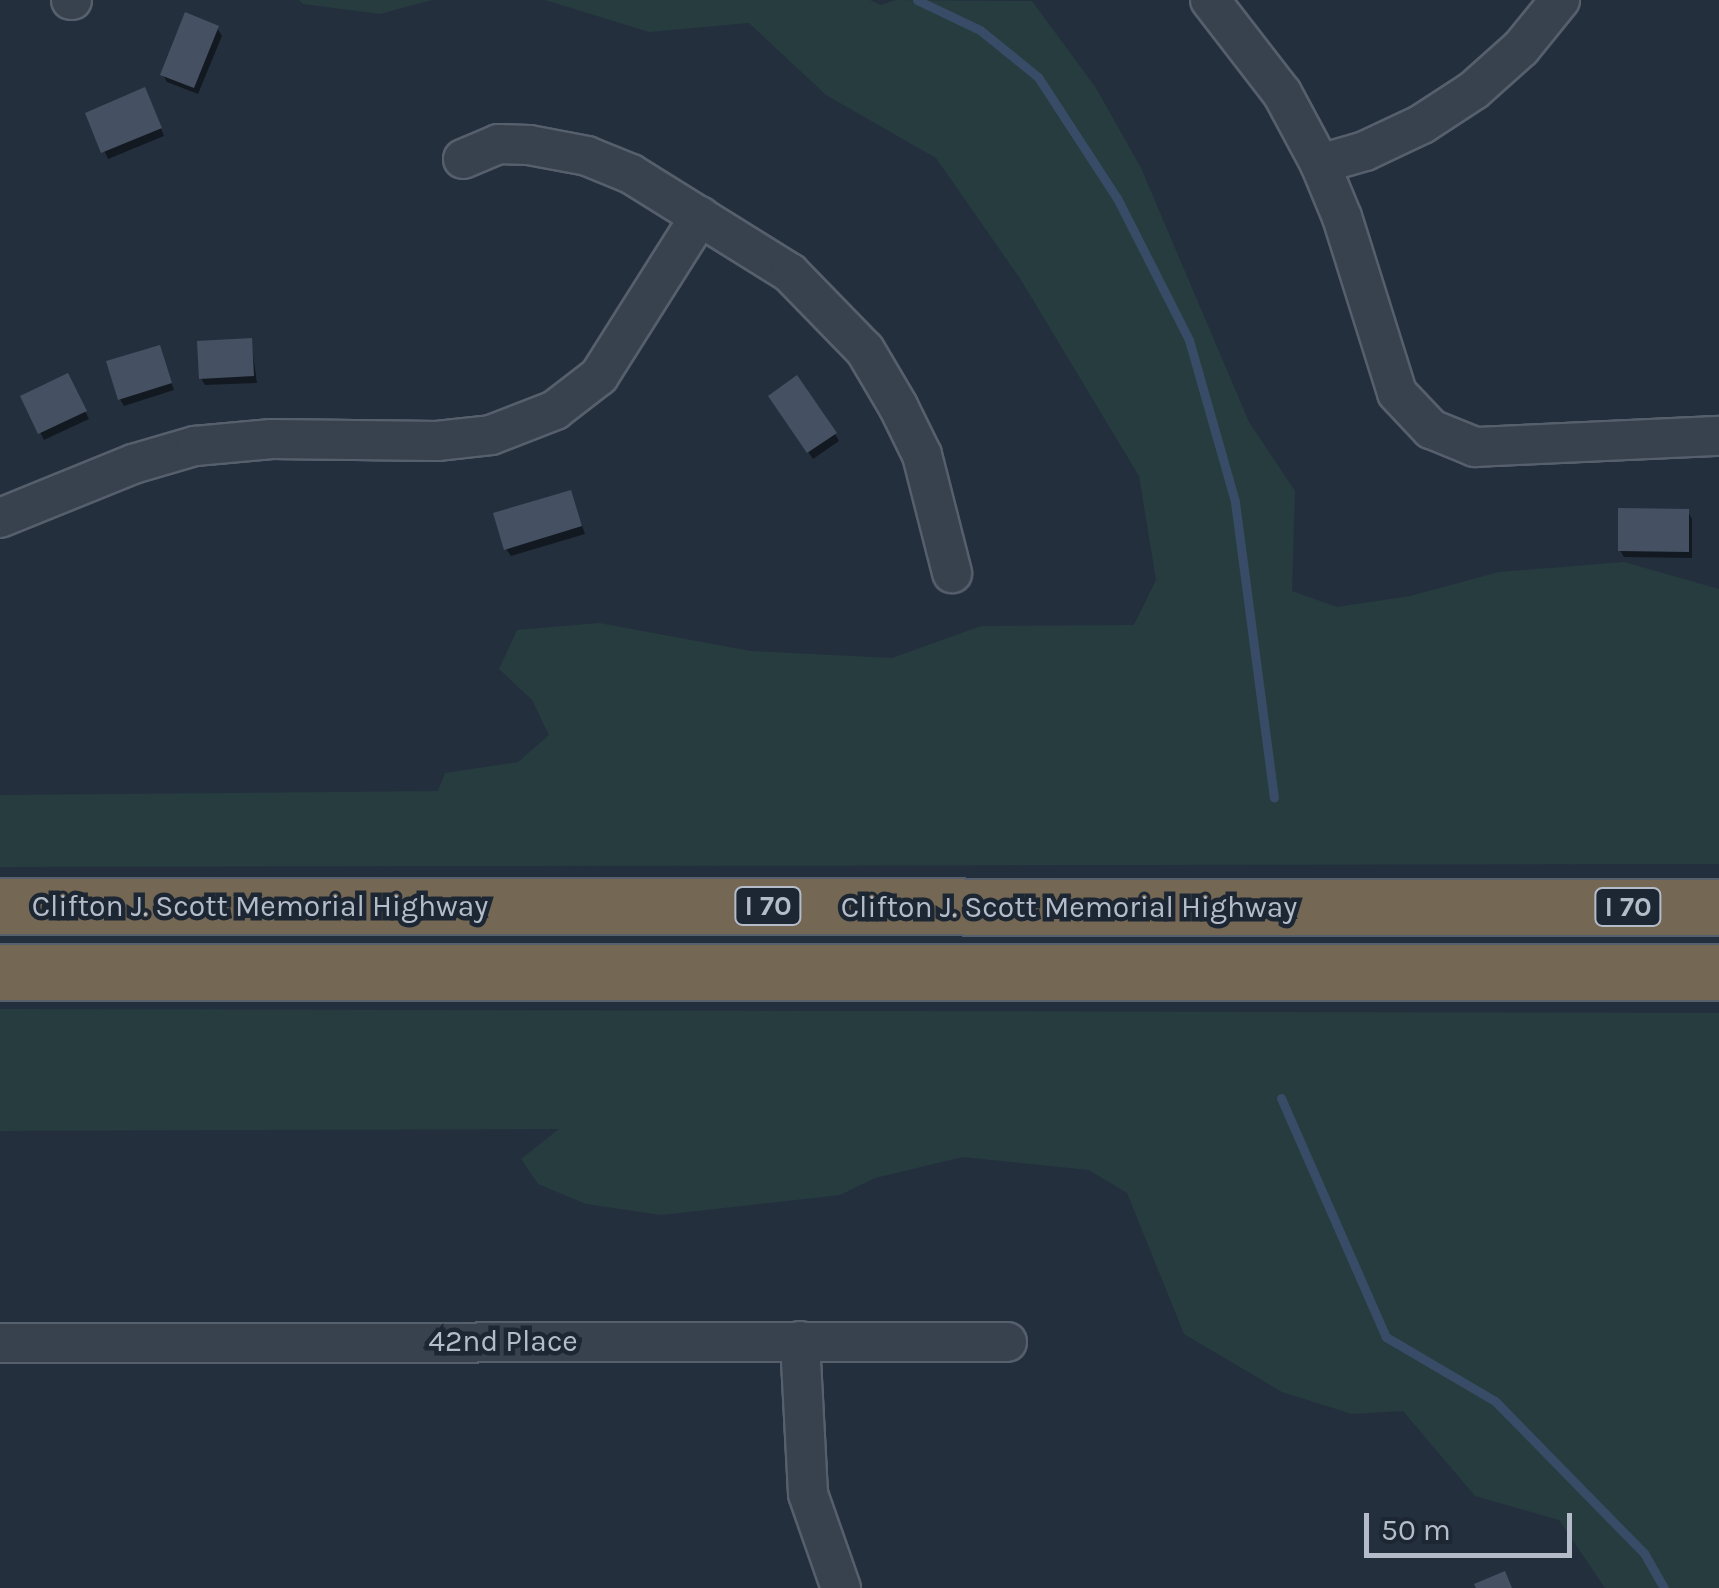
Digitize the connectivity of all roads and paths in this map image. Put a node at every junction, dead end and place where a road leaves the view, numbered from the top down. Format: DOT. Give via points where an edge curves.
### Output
graph roads {
  1 [pos="1210,0"];
  2 [pos="1560,0"];
  3 [pos="463,159"];
  4 [pos="1320,164"];
  5 [pos="700,216"];
  6 [pos="1719,436"];
  7 [pos="0,518"];
  8 [pos="952,573"];
  9 [pos="0,906"];
  10 [pos="1719,907"];
  11 [pos="0,972"];
  12 [pos="1719,972"];
  13 [pos="800,1340"];
  14 [pos="1007,1342"];
  15 [pos="0,1343"];
  16 [pos="842,1588"];
  1 -- 4 [label="street" via="1282,93"];
  2 -- 4 [label="street" via="1474,90 1366,151"];
  3 -- 5 [label="street" via="498,144 588,156"];
  4 -- 6 [label="street" via="1397,394 1431,429 1475,448"];
  5 -- 7 [label="street" via="599,376 555,410 491,435 437,442 195,446"];
  5 -- 8 [label="street" via="790,273 865,350 922,455"];
  9 -- 10 [label="highway, Clifton J. Scott Memorial Highway / I 70"];
  11 -- 12 [label="highway, I 70"];
  13 -- 14 [label="street, 42nd Place"];
  13 -- 15 [label="street, 42nd Place"];
  13 -- 16 [label="street" via="808,1494"];
}
